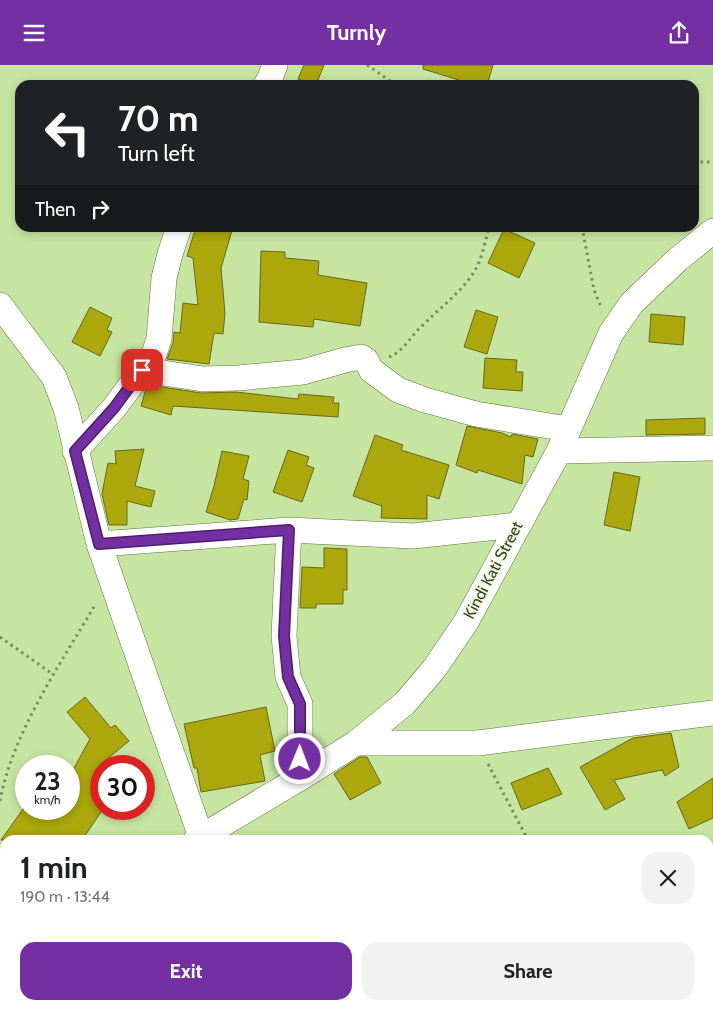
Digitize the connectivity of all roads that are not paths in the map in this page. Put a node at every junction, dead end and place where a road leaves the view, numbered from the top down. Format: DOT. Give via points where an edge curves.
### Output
graph roads {
  1 [pos="275,65"];
  2 [pos="269,80"];
  3 [pos="713,231"];
  4 [pos="177,232"];
  5 [pos="0,305"];
  6 [pos="142,370"];
  7 [pos="563,440"];
  8 [pos="713,448"];
  9 [pos="75,451"];
  10 [pos="517,525"];
  11 [pos="289,530"];
  12 [pos="99,544"];
  13 [pos="713,713"];
  14 [pos="356,743"];
  15 [pos="300,778"];
  16 [pos="198,835"];
  17 [pos="204,835"];
  1 -- 2 [label="street"];
  3 -- 7 [label="street, Kindi Kati Street" via="632,303 611,333"];
  4 -- 6 [label="street" via="164,278 159,339 154,354"];
  5 -- 9 [label="street" via="54,377 66,408"];
  6 -- 7 [label="street" via="202,379 238,378 303,372 364,358 371,370 398,390"];
  6 -- 9 [label="street" via="114,408"];
  7 -- 8 [label="street"];
  7 -- 10 [label="street, Kindi Kati Street"];
  9 -- 12 [label="street"];
  10 -- 11 [label="street" via="413,536"];
  10 -- 14 [label="street, Kindi Kati Street" via="466,623 434,669 405,703"];
  11 -- 12 [label="street"];
  11 -- 15 [label="street" via="284,636 288,677 300,704"];
  12 -- 16 [label="street"];
  13 -- 14 [label="street" via="478,743"];
  14 -- 15 [label="street, Kindi Kati Street"];
  15 -- 17 [label="street, Kindi Kati Street"];
}
